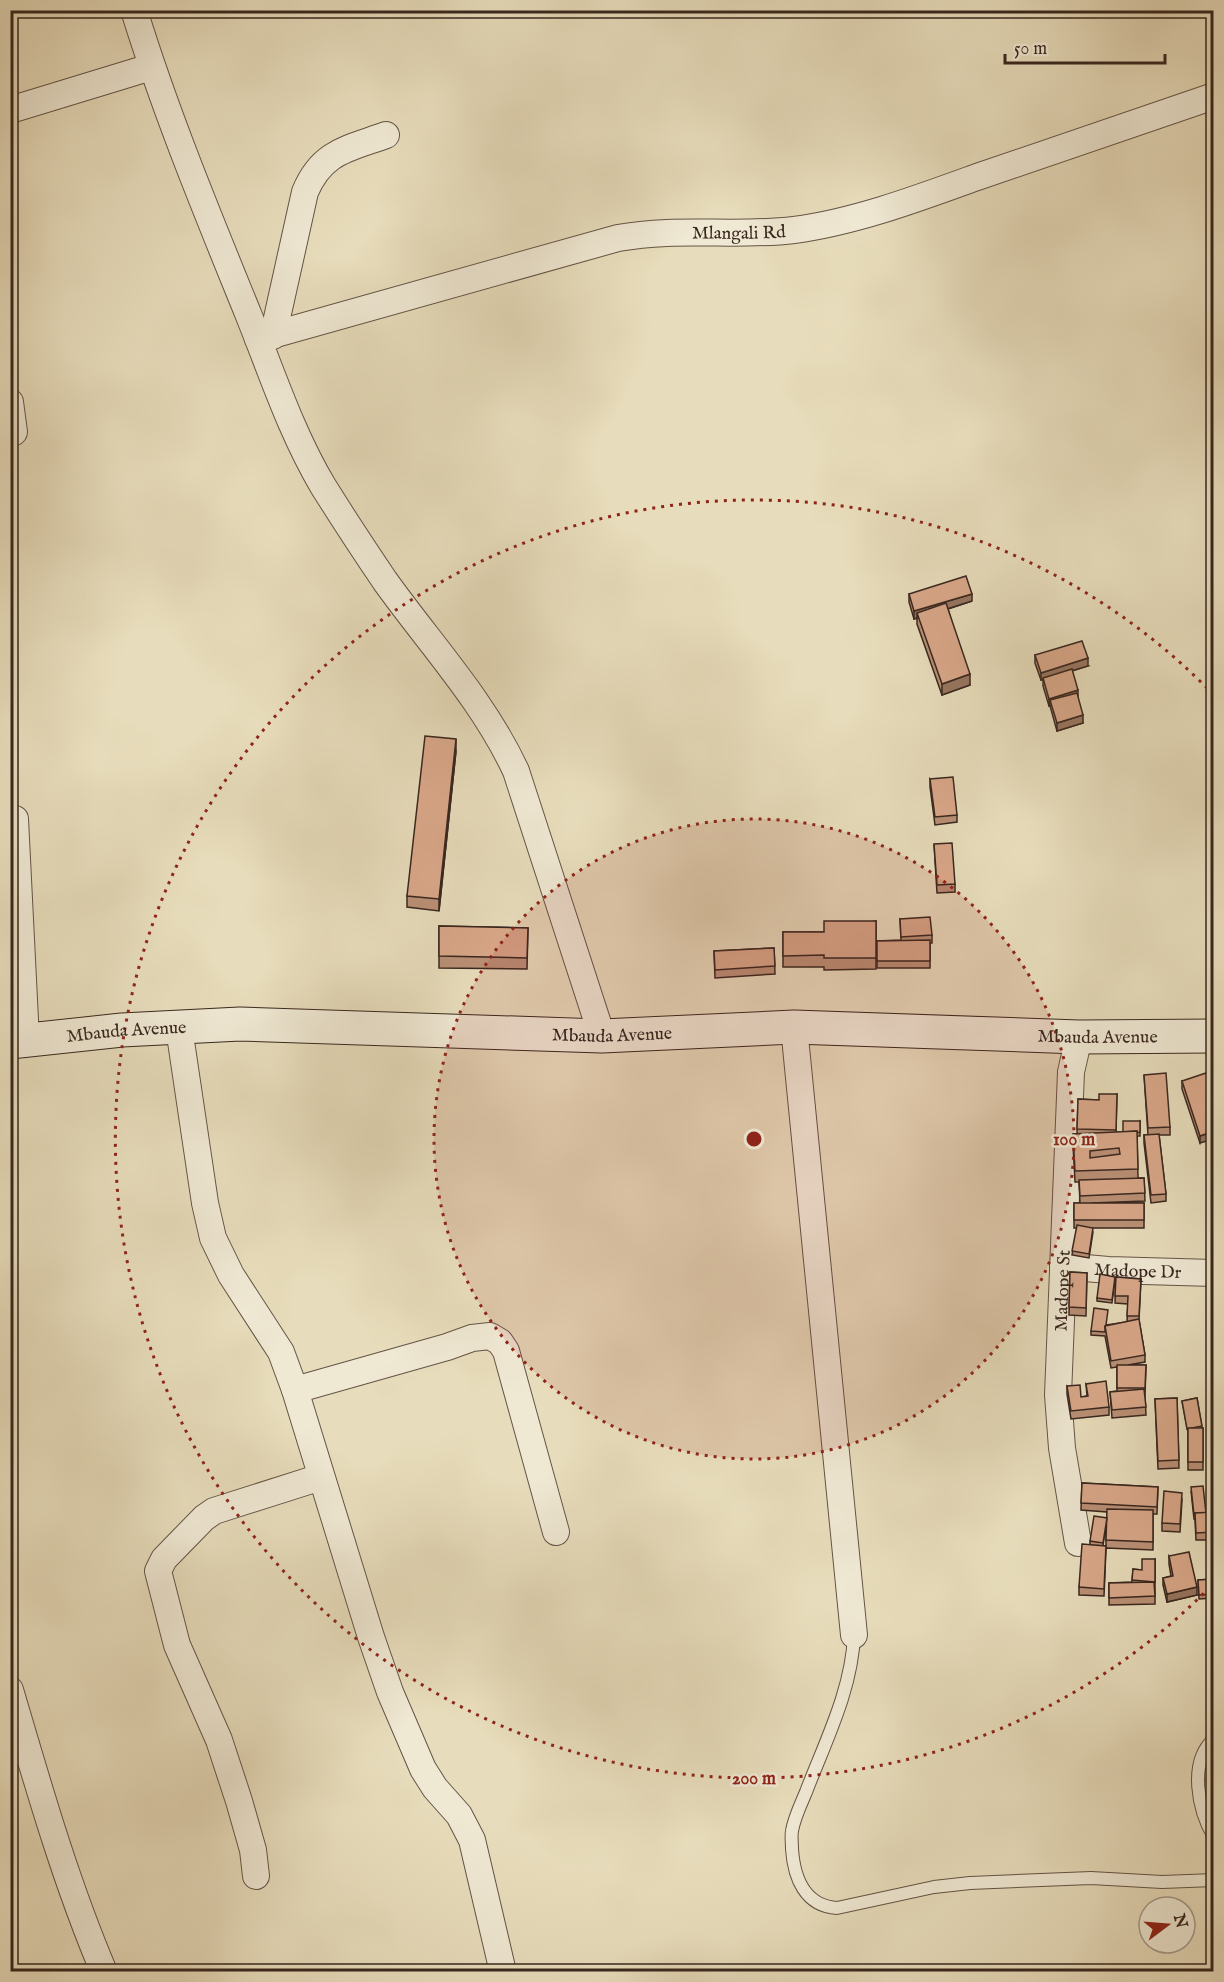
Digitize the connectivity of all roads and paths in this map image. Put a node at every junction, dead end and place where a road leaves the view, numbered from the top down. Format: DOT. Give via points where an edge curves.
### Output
graph roads {
  1 [pos="134,10"];
  2 [pos="151,67"];
  3 [pos="1214,96"];
  4 [pos="10,110"];
  5 [pos="386,135"];
  6 [pos="266,338"];
  7 [pos="10,402"];
  8 [pos="14,432"];
  9 [pos="15,819"];
  10 [pos="794,1027"];
  11 [pos="179,1028"];
  12 [pos="602,1036"];
  13 [pos="1214,1036"];
  14 [pos="1078,1037"];
  15 [pos="18,1041"];
  16 [pos="1063,1266"];
  17 [pos="1214,1273"];
  18 [pos="295,1390"];
  19 [pos="321,1477"];
  20 [pos="556,1532"];
  21 [pos="1078,1543"];
  22 [pos="854,1635"];
  23 [pos="10,1690"];
  24 [pos="1214,1739"];
  25 [pos="1214,1837"];
  26 [pos="256,1876"];
  27 [pos="1214,1880"];
  28 [pos="104,1971"];
  29 [pos="503,1971"];
  1 -- 2 [label="street"];
  2 -- 4 [label="street"];
  2 -- 6 [label="street"];
  3 -- 6 [label="street, Mlangali Rd" via="845,220 794,230 642,233"];
  5 -- 6 [label="street" via="330,157 312,176"];
  6 -- 12 [label="street" via="287,416 323,485 385,580 479,705 505,748"];
  7 -- 8 [label="street"];
  9 -- 15 [label="street"];
  10 -- 12 [label="street, Mbauda Avenue"];
  10 -- 14 [label="street, Mbauda Avenue"];
  10 -- 22 [label="street"];
  11 -- 12 [label="street, Mbauda Avenue" via="240,1024"];
  11 -- 15 [label="street, Mbauda Avenue"];
  11 -- 18 [label="street" via="213,1238 231,1275 281,1352"];
  13 -- 14 [label="street, Mbauda Avenue"];
  14 -- 16 [label="street, Madope St" via="1071,1072"];
  16 -- 17 [label="street, Madope Dr"];
  16 -- 21 [label="street, Madope St" via="1059,1421"];
  18 -- 19 [label="street"];
  18 -- 20 [label="street" via="490,1336 506,1352"];
  19 -- 26 [label="street" via="214,1511 164,1559 158,1571 177,1645 219,1740 239,1801 254,1850"];
  19 -- 29 [label="street" via="399,1712 423,1769 459,1815 472,1840"];
  22 -- 27 [label="lane" via="847,1682 791,1832 795,1873 806,1894 816,1902 837,1908 970,1883 1090,1878"];
  23 -- 28 [label="street" via="81,1917"];
  24 -- 25 [label="lane" via="1205,1747 1198,1771 1200,1799"];
}
